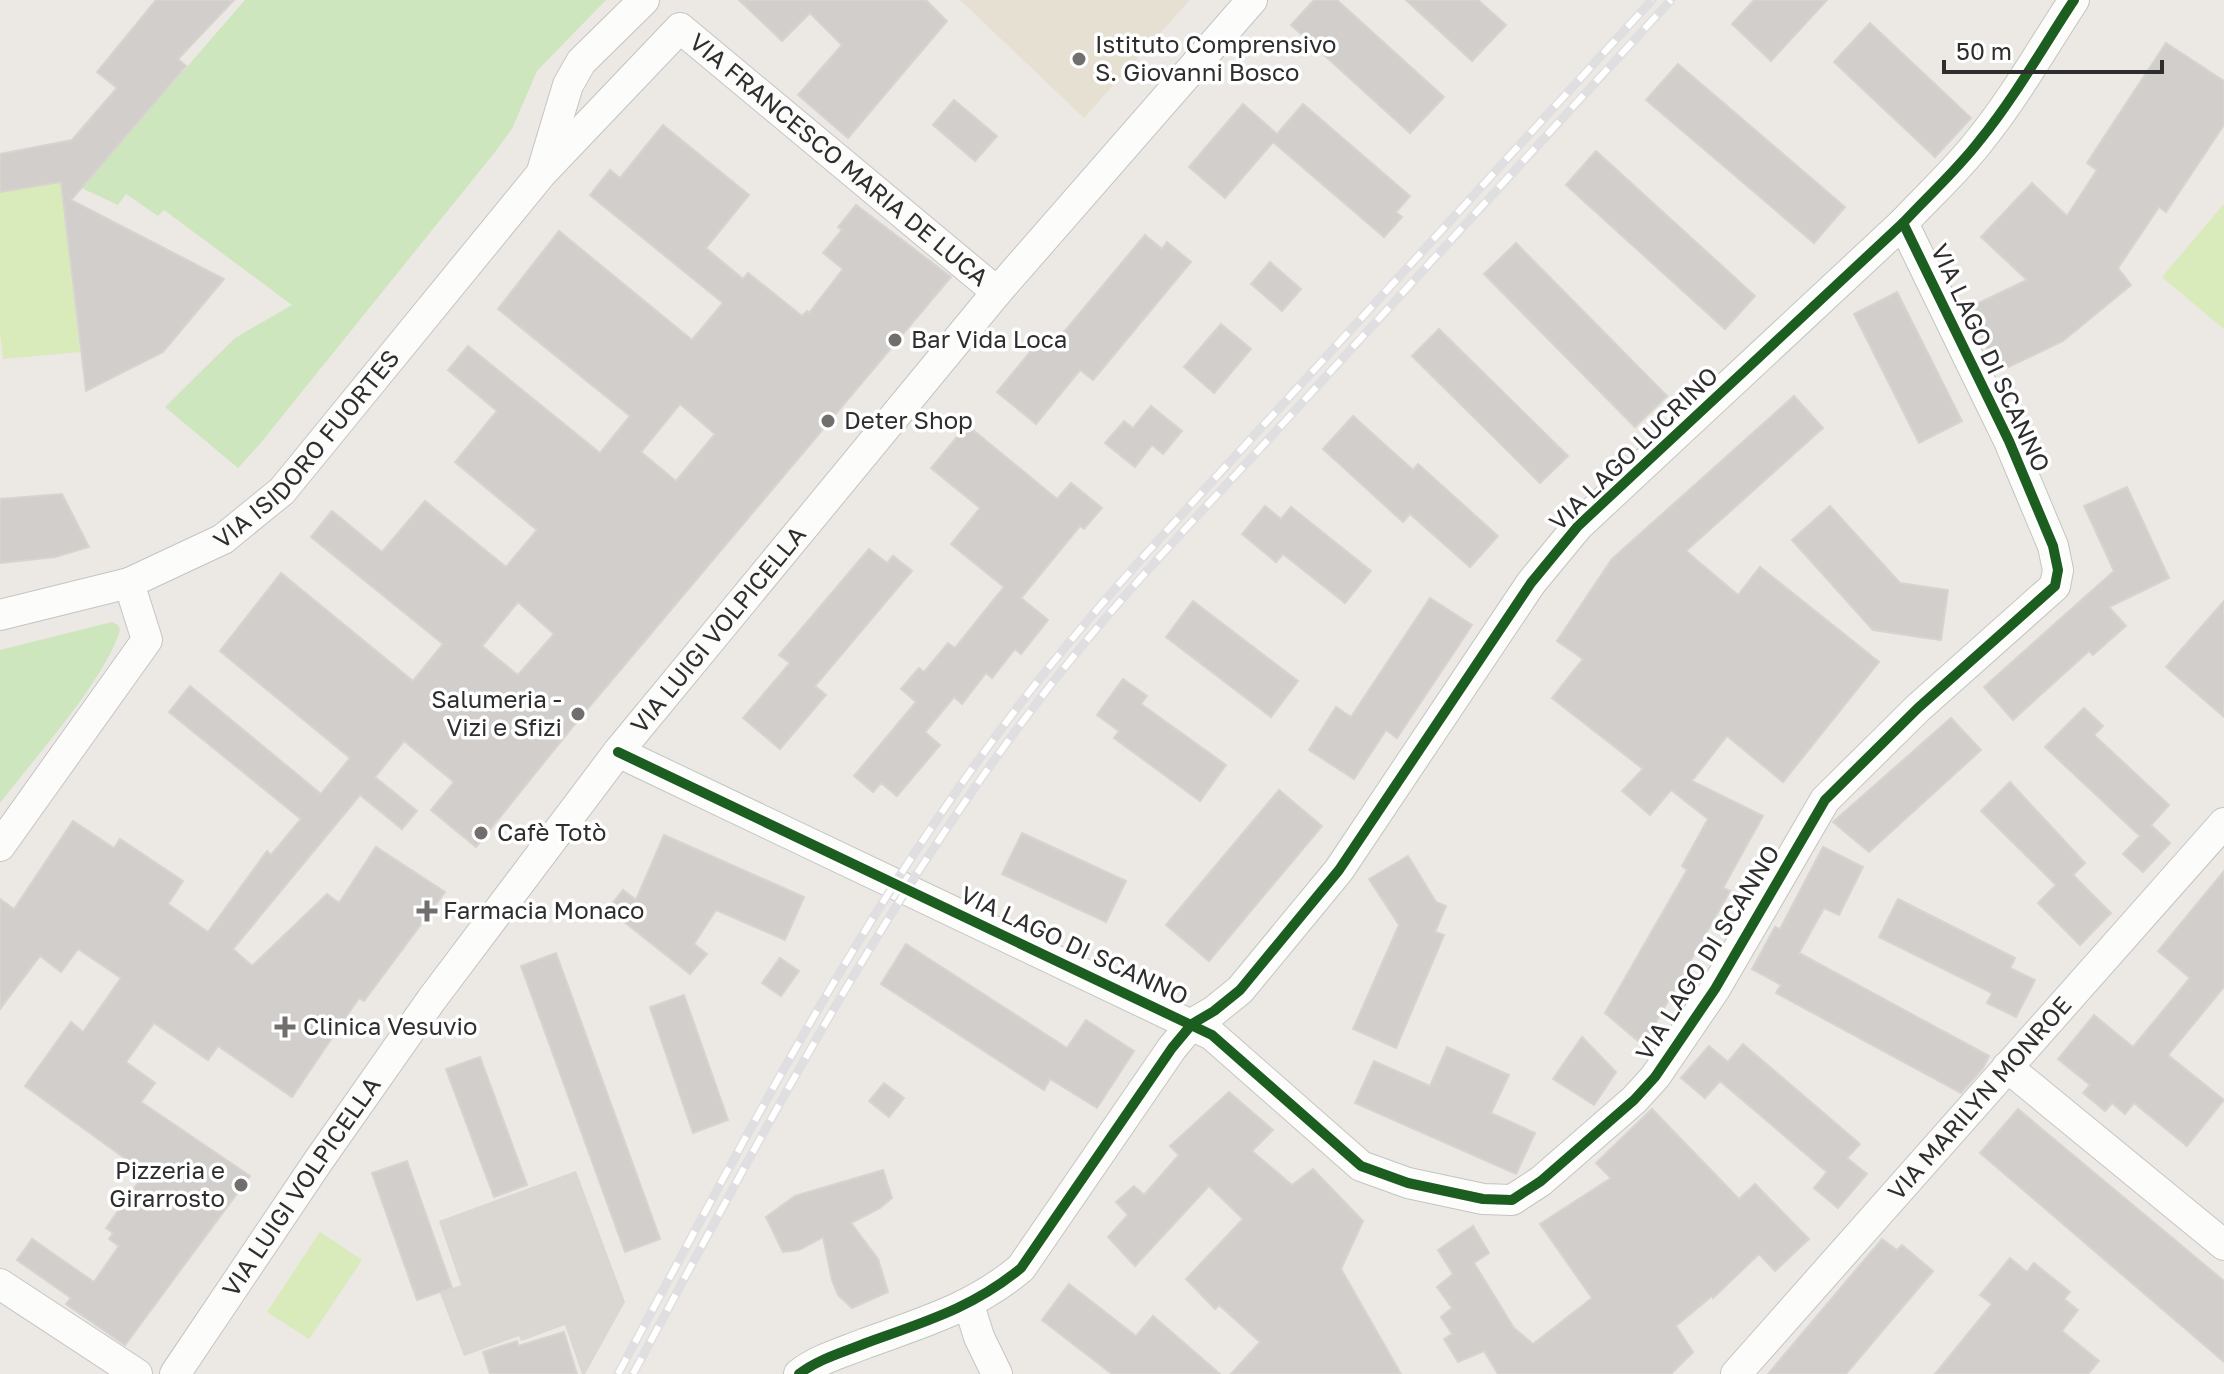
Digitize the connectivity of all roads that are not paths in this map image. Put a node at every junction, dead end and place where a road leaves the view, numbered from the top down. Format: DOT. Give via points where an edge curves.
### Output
graph roads {
  1 [pos="644,0"];
  2 [pos="1252,0"];
  3 [pos="2074,0"];
  4 [pos="680,28"];
  5 [pos="541,174"];
  6 [pos="1903,223"];
  7 [pos="997,292"];
  8 [pos="129,583"];
  9 [pos="0,615"];
  10 [pos="618,752"];
  11 [pos="2224,823"];
  12 [pos="0,846"];
  13 [pos="1192,1024"];
  14 [pos="2007,1067"];
  15 [pos="2224,1245"];
  16 [pos="0,1284"];
  17 [pos="969,1305"];
  18 [pos="137,1374"];
  19 [pos="175,1374"];
  20 [pos="799,1374"];
  21 [pos="997,1374"];
  22 [pos="1736,1374"];
  1 -- 5 [label="street, VIA ISIDORO FUORTES" via="581,62 568,85"];
  2 -- 7 [label="street, VIA LUIGI VOLPICELLA"];
  3 -- 6 [label="street, VIA LAGO LUCRINO" via="1980,140"];
  4 -- 5 [label="street, VIA ISIDORO FUORTES"];
  4 -- 7 [label="street, VIA FRANCESCO MARIA DE LUCA"];
  5 -- 8 [label="street, VIA ISIDORO FUORTES" via="282,491 223,539"];
  6 -- 13 [label="street, VIA LAGO LUCRINO" via="1578,526 1531,583 1339,870 1240,990"];
  6 -- 13 [label="street, VIA LAGO DI SCANNO" via="2009,441 2053,546 2055,586 1918,708 1825,800 1715,989 1655,1077 1524,1194 1512,1200 1483,1199 1391,1179 1361,1166 1212,1035"];
  7 -- 10 [label="street, VIA LUIGI VOLPICELLA"];
  8 -- 9 [label="street, VIA ISIDORO FUORTES"];
  8 -- 12 [label="street" via="147,640"];
  10 -- 13 [label="street, VIA LAGO DI SCANNO"];
  10 -- 19 [label="street, VIA LUIGI VOLPICELLA" via="432,999"];
  11 -- 14 [label="street, VIA MARILYN MONROE"];
  13 -- 17 [label="street, VIA LAGO LUCRINO" via="1021,1268"];
  14 -- 15 [label="street"];
  14 -- 22 [label="street, VIA MARILYN MONROE"];
  16 -- 18 [label="street"];
  17 -- 20 [label="street, VIA LAGO LUCRINO" via="829,1357"];
  17 -- 21 [label="street"];
}
